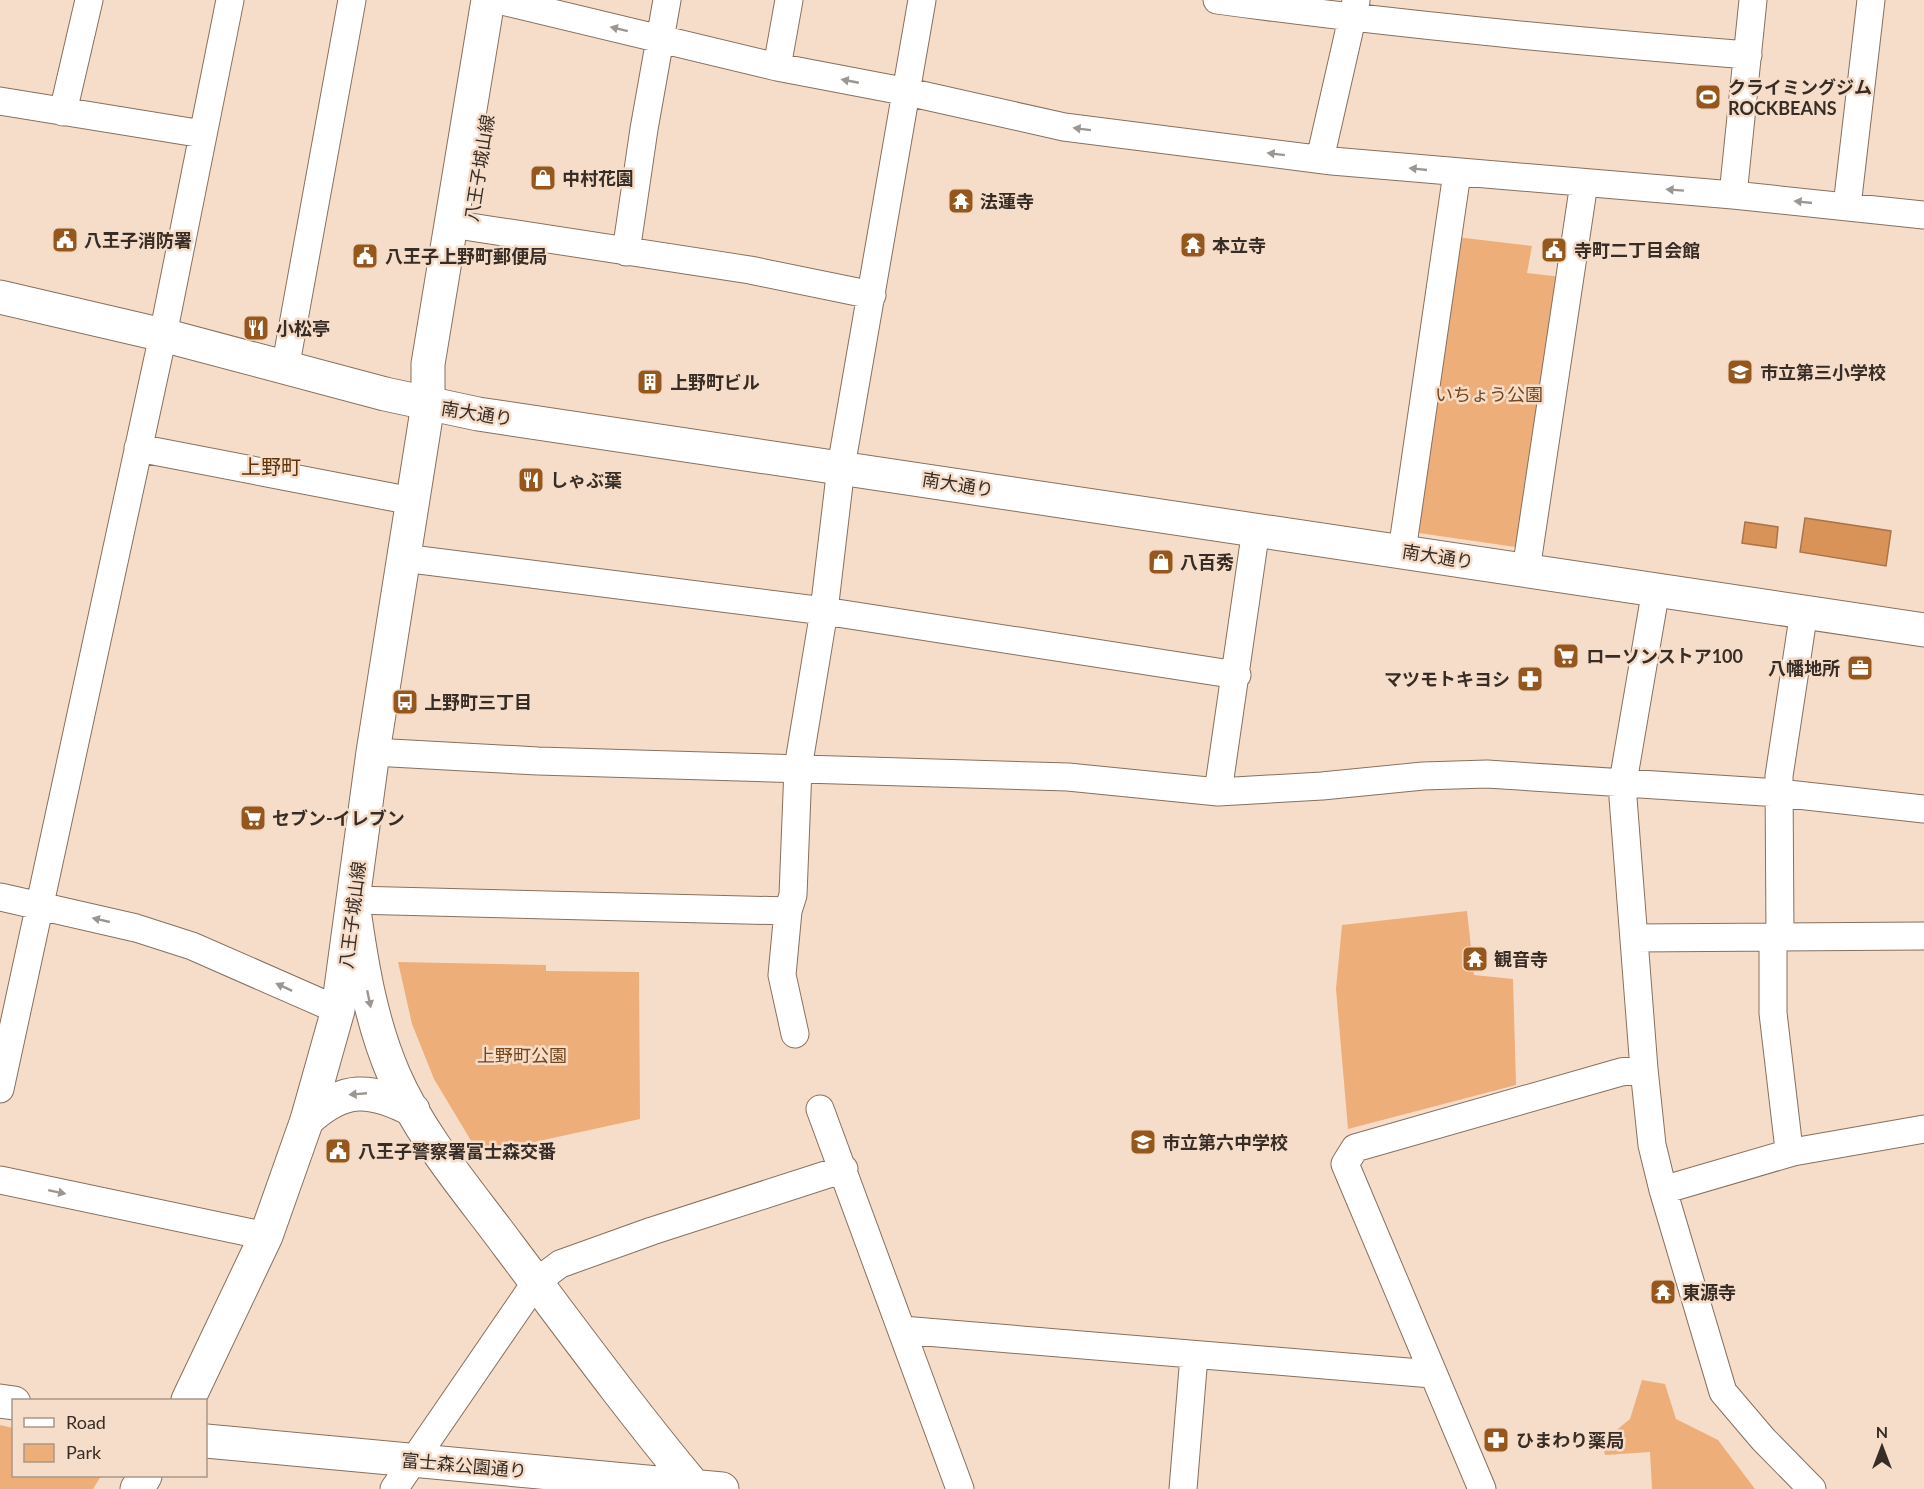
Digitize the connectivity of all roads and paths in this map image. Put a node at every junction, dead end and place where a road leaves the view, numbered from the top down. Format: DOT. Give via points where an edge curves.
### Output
graph roads {
  1 [pos="89,0"];
  2 [pos="230,0"];
  3 [pos="351,0"];
  4 [pos="667,0"];
  5 [pos="789,0"];
  6 [pos="922,0"];
  7 [pos="1217,0"];
  8 [pos="1754,0"];
  9 [pos="1871,0"];
  10 [pos="500,1"];
  11 [pos="1354,9"];
  12 [pos="661,39"];
  13 [pos="1748,54"];
  14 [pos="777,68"];
  15 [pos="908,92"];
  16 [pos="0,101"];
  17 [pos="63,112"];
  18 [pos="203,134"];
  19 [pos="1320,159"];
  20 [pos="1456,173"];
  21 [pos="1584,183"];
  22 [pos="1733,195"];
  23 [pos="1847,206"];
  24 [pos="1924,215"];
  25 [pos="460,226"];
  26 [pos="626,252"];
  27 [pos="872,295"];
  28 [pos="0,297"];
  29 [pos="163,335"];
  30 [pos="285,369"];
  31 [pos="428,404"];
  32 [pos="138,448"];
  33 [pos="841,467"];
  34 [pos="412,501"];
  35 [pos="1256,529"];
  36 [pos="1402,551"];
  37 [pos="403,558"];
  38 [pos="1526,570"];
  39 [pos="1656,589"];
  40 [pos="824,611"];
  41 [pos="1804,611"];
  42 [pos="1924,630"];
  43 [pos="1237,675"];
  44 [pos="373,752"];
  45 [pos="798,768"];
  46 [pos="1623,782"];
  47 [pos="1218,792"];
  48 [pos="1779,793"];
  49 [pos="1924,809"];
  50 [pos="0,897"];
  51 [pos="353,900"];
  52 [pos="38,905"];
  53 [pos="788,911"];
  54 [pos="1924,936"];
  55 [pos="1635,938"];
  56 [pos="1777,939"];
  57 [pos="338,1010"];
  58 [pos="795,1034"];
  59 [pos="383,1047"];
  60 [pos="1644,1069"];
  61 [pos="0,1089"];
  62 [pos="820,1108"];
  63 [pos="413,1110"];
  64 [pos="307,1120"];
  65 [pos="1924,1129"];
  66 [pos="1793,1152"];
  67 [pos="844,1169"];
  68 [pos="0,1180"];
  69 [pos="1663,1190"];
  70 [pos="266,1236"];
  71 [pos="536,1282"];
  72 [pos="902,1330"];
  73 [pos="1194,1356"];
  74 [pos="1432,1374"];
  75 [pos="189,1399"];
  76 [pos="207,1441"];
  77 [pos="413,1460"];
  78 [pos="553,1481"];
  79 [pos="704,1488"];
  80 [pos="394,1489"];
  81 [pos="960,1489"];
  82 [pos="1183,1489"];
  83 [pos="1482,1489"];
  84 [pos="1812,1489"];
  1 -- 17 [label="street"];
  2 -- 18 [label="street"];
  3 -- 30 [label="street"];
  4 -- 12 [label="street"];
  5 -- 14 [label="street"];
  6 -- 15 [label="street"];
  7 -- 11 [label="street"];
  8 -- 13 [label="street"];
  9 -- 23 [label="street"];
  12 -- 10 [label="street, one-way"];
  10 -- 25 [label="street, 八王子城山線"];
  11 -- 13 [label="street" via="1582,42"];
  11 -- 19 [label="street"];
  12 -- 14 [label="street"];
  12 -- 26 [label="street"];
  13 -- 22 [label="street"];
  15 -- 14 [label="street, one-way"];
  19 -- 15 [label="street, one-way" via="1064,127"];
  15 -- 27 [label="street"];
  16 -- 17 [label="street"];
  17 -- 18 [label="street"];
  18 -- 29 [label="street"];
  20 -- 19 [label="street, one-way"];
  20 -- 21 [label="street"];
  20 -- 36 [label="street"];
  22 -- 21 [label="street, one-way"];
  21 -- 38 [label="street"];
  23 -- 22 [label="street, one-way"];
  23 -- 24 [label="street"];
  25 -- 26 [label="street"];
  25 -- 31 [label="street, 八王子城山線" via="446,368"];
  26 -- 27 [label="street" via="750,270"];
  27 -- 33 [label="street"];
  28 -- 29 [label="street, 南大通り"];
  29 -- 30 [label="street, 南大通り"];
  29 -- 32 [label="street"];
  30 -- 31 [label="street, 南大通り"];
  31 -- 33 [label="street, 南大通り"];
  31 -- 34 [label="street, 八王子城山線"];
  32 -- 34 [label="street"];
  32 -- 52 [label="street"];
  33 -- 35 [label="street, 南大通り"];
  33 -- 40 [label="street"];
  34 -- 37 [label="street, 八王子城山線"];
  35 -- 36 [label="street, 南大通り"];
  35 -- 43 [label="street"];
  36 -- 38 [label="street, 南大通り"];
  37 -- 40 [label="street"];
  37 -- 44 [label="street, 八王子城山線"];
  38 -- 39 [label="street, 南大通り"];
  39 -- 41 [label="street, 南大通り"];
  39 -- 46 [label="street"];
  40 -- 43 [label="street"];
  40 -- 45 [label="street"];
  41 -- 42 [label="street, 南大通り"];
  41 -- 48 [label="street"];
  43 -- 47 [label="street"];
  44 -- 45 [label="street"];
  44 -- 51 [label="street, 八王子城山線"];
  45 -- 47 [label="street" via="1068,777"];
  45 -- 53 [label="street" via="793,895"];
  46 -- 47 [label="street" via="1487,774"];
  46 -- 48 [label="street"];
  46 -- 55 [label="street"];
  48 -- 49 [label="street"];
  48 -- 56 [label="street"];
  50 -- 52 [label="street"];
  51 -- 53 [label="street"];
  51 -- 57 [label="street, 八王子城山線"];
  51 -- 59 [label="street, one-way" via="364,979"];
  57 -- 52 [label="street, one-way" via="192,946"];
  52 -- 61 [label="street"];
  53 -- 58 [label="street" via="782,975"];
  54 -- 56 [label="street"];
  55 -- 56 [label="street"];
  55 -- 60 [label="street"];
  56 -- 66 [label="street" via="1773,1013 1788,1141"];
  57 -- 59 [label="street"];
  57 -- 64 [label="street, 八王子城山線"];
  59 -- 63 [label="street"];
  60 -- 69 [label="street" via="1652,1145"];
  60 -- 74 [label="street" via="1355,1148 1345,1164"];
  62 -- 67 [label="street"];
  63 -- 64 [label="street, one-way" via="389,1097 353,1093 322,1106"];
  63 -- 71 [label="street"];
  64 -- 70 [label="street, 八王子城山線"];
  65 -- 66 [label="street"];
  66 -- 69 [label="street"];
  67 -- 71 [label="street" via="570,1260"];
  67 -- 72 [label="street"];
  68 -- 70 [label="street, one-way"];
  69 -- 84 [label="street" via="1723,1392"];
  70 -- 75 [label="street, 八王子城山線"];
  71 -- 77 [label="street"];
  71 -- 79 [label="street"];
  72 -- 73 [label="street"];
  72 -- 81 [label="street"];
  73 -- 74 [label="street"];
  73 -- 82 [label="street"];
  74 -- 83 [label="street"];
  76 -- 77 [label="street, 富士森公園通り"];
  77 -- 78 [label="street, 富士森公園通り"];
  77 -- 80 [label="street"];
  78 -- 79 [label="street, 富士森公園通り"];
}
